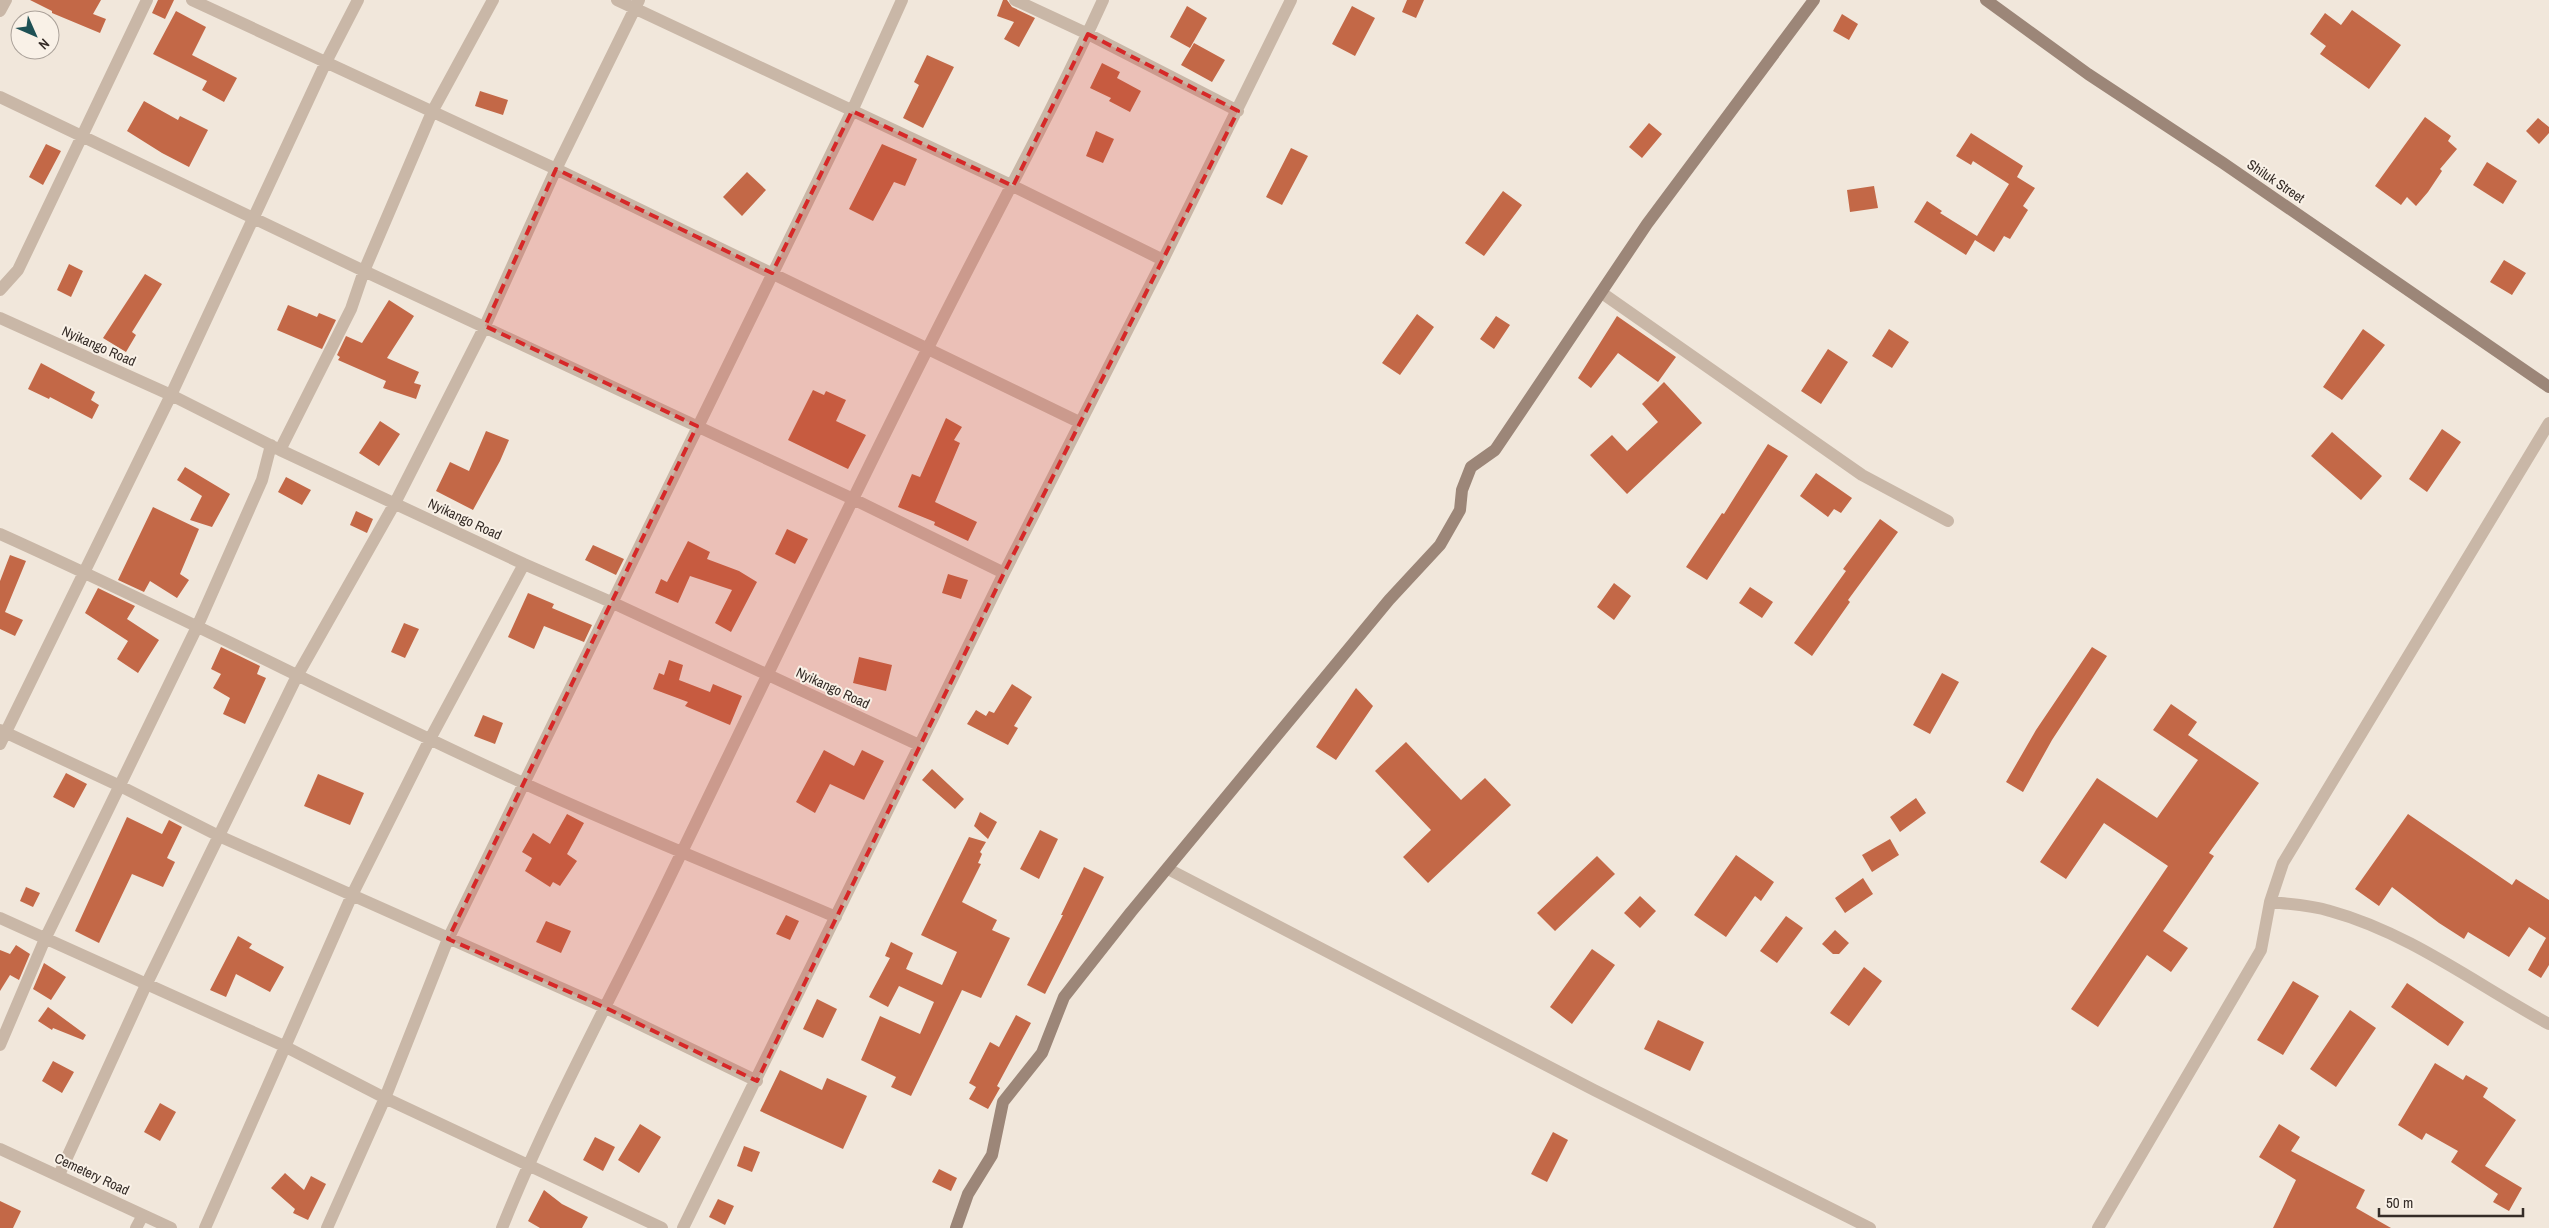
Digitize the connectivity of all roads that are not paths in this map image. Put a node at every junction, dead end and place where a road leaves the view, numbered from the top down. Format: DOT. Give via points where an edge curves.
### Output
graph roads {
  1 [pos="6,0"];
  2 [pos="147,0"];
  3 [pos="192,0"];
  4 [pos="358,0"];
  5 [pos="493,0"];
  6 [pos="617,0"];
  7 [pos="902,0"];
  8 [pos="1015,0"];
  9 [pos="1103,0"];
  10 [pos="1291,0"];
  11 [pos="1814,0"];
  12 [pos="1986,0"];
  13 [pos="637,4"];
  14 [pos="0,11"];
  15 [pos="1088,34"];
  16 [pos="326,62"];
  17 [pos="0,97"];
  18 [pos="1238,110"];
  19 [pos="852,111"];
  20 [pos="432,112"];
  21 [pos="82,136"];
  22 [pos="556,169"];
  23 [pos="1013,186"];
  24 [pos="253,218"];
  25 [pos="1163,260"];
  26 [pos="364,271"];
  27 [pos="772,274"];
  28 [pos="0,290"];
  29 [pos="1602,293"];
  30 [pos="0,318"];
  31 [pos="485,326"];
  32 [pos="928,347"];
  33 [pos="2549,387"];
  34 [pos="171,395"];
  35 [pos="1079,422"];
  36 [pos="2549,423"];
  37 [pos="698,426"];
  38 [pos="276,447"];
  39 [pos="853,499"];
  40 [pos="395,503"];
  41 [pos="1948,521"];
  42 [pos="0,534"];
  43 [pos="524,564"];
  44 [pos="84,572"];
  45 [pos="1004,573"];
  46 [pos="612,602"];
  47 [pos="196,627"];
  48 [pos="767,674"];
  49 [pos="297,676"];
  50 [pos="2,736"];
  51 [pos="430,739"];
  52 [pos="919,745"];
  53 [pos="523,783"];
  54 [pos="120,786"];
  55 [pos="219,836"];
  56 [pos="682,852"];
  57 [pos="1168,869"];
  58 [pos="352,895"];
  59 [pos="2270,902"];
  60 [pos="836,917"];
  61 [pos="0,918"];
  62 [pos="45,939"];
  63 [pos="448,939"];
  64 [pos="146,984"];
  65 [pos="606,1008"];
  66 [pos="2549,1024"];
  67 [pos="0,1045"];
  68 [pos="284,1046"];
  69 [pos="757,1081"];
  70 [pos="384,1098"];
  71 [pos="0,1149"];
  72 [pos="528,1164"];
  73 [pos="59,1175"];
  74 [pos="143,1215"];
  75 [pos="136,1228"];
  76 [pos="171,1228"];
  77 [pos="204,1228"];
  78 [pos="326,1228"];
  79 [pos="502,1228"];
  80 [pos="662,1228"];
  81 [pos="683,1228"];
  82 [pos="956,1228"];
  83 [pos="1870,1228"];
  84 [pos="2098,1228"];
  1 -- 14 [label="street"];
  2 -- 21 [label="street"];
  3 -- 16 [label="street"];
  4 -- 16 [label="street"];
  5 -- 20 [label="street"];
  6 -- 13 [label="street"];
  7 -- 19 [label="street"];
  8 -- 15 [label="street"];
  9 -- 15 [label="street"];
  10 -- 18 [label="street"];
  11 -- 29 [label="street" via="1647,224"];
  12 -- 33 [label="street, Shiluk Street" via="2088,74"];
  13 -- 19 [label="street"];
  13 -- 22 [label="street"];
  15 -- 18 [label="street"];
  15 -- 23 [label="street"];
  16 -- 20 [label="street"];
  16 -- 24 [label="street"];
  17 -- 21 [label="street"];
  18 -- 25 [label="street"];
  19 -- 23 [label="street"];
  19 -- 27 [label="street"];
  20 -- 22 [label="street"];
  20 -- 26 [label="street"];
  21 -- 24 [label="street"];
  21 -- 28 [label="street" via="18,270"];
  22 -- 27 [label="street"];
  22 -- 31 [label="street"];
  23 -- 25 [label="street"];
  23 -- 32 [label="street"];
  24 -- 26 [label="street"];
  24 -- 34 [label="street"];
  25 -- 35 [label="street"];
  26 -- 31 [label="street"];
  26 -- 38 [label="street" via="352,310"];
  27 -- 32 [label="street"];
  27 -- 37 [label="street"];
  29 -- 41 [label="street" via="1862,475"];
  29 -- 57 [label="street" via="1495,450 1471,467 1462,490 1460,510 1440,545 1389,600"];
  30 -- 34 [label="street, Nyikango Road"];
  31 -- 37 [label="street"];
  31 -- 40 [label="street"];
  32 -- 35 [label="street"];
  32 -- 39 [label="street"];
  34 -- 38 [label="street, Nyikango Road"];
  34 -- 44 [label="street"];
  35 -- 45 [label="street"];
  36 -- 59 [label="street" via="2283,863"];
  37 -- 39 [label="street"];
  37 -- 46 [label="street"];
  38 -- 40 [label="street, Nyikango Road"];
  38 -- 47 [label="street"];
  39 -- 45 [label="street"];
  39 -- 48 [label="street"];
  40 -- 43 [label="street, Nyikango Road"];
  40 -- 49 [label="street"];
  42 -- 44 [label="street"];
  43 -- 46 [label="street, Nyikango Road"];
  43 -- 51 [label="street"];
  44 -- 47 [label="street"];
  44 -- 50 [label="street"];
  45 -- 52 [label="street"];
  46 -- 48 [label="street, Nyikango Road"];
  46 -- 53 [label="street"];
  47 -- 49 [label="street"];
  47 -- 54 [label="street"];
  48 -- 52 [label="street, Nyikango Road"];
  48 -- 56 [label="street"];
  49 -- 51 [label="street"];
  49 -- 55 [label="street"];
  50 -- 54 [label="street"];
  51 -- 53 [label="street"];
  51 -- 58 [label="street"];
  52 -- 60 [label="street"];
  53 -- 56 [label="street"];
  53 -- 63 [label="street"];
  54 -- 55 [label="street"];
  54 -- 62 [label="street"];
  55 -- 58 [label="street"];
  55 -- 64 [label="street"];
  56 -- 60 [label="street"];
  56 -- 65 [label="street"];
  57 -- 82 [label="street" via="1064,997 1042,1053 1002,1102 992,1155 968,1194"];
  57 -- 83 [label="street" via="1594,1090"];
  58 -- 63 [label="street"];
  58 -- 68 [label="street"];
  59 -- 66 [label="street" via="2329,910 2362,921 2443,961"];
  59 -- 84 [label="street" via="2261,950"];
  60 -- 69 [label="street"];
  61 -- 62 [label="street"];
  62 -- 64 [label="street"];
  62 -- 67 [label="street"];
  63 -- 65 [label="street"];
  63 -- 70 [label="street"];
  64 -- 68 [label="street"];
  64 -- 73 [label="street"];
  65 -- 69 [label="street"];
  65 -- 72 [label="street"];
  68 -- 70 [label="street"];
  68 -- 77 [label="street"];
  69 -- 81 [label="street"];
  70 -- 72 [label="street"];
  70 -- 78 [label="street"];
  71 -- 73 [label="street, Cemetery Road"];
  72 -- 79 [label="street"];
  72 -- 80 [label="street"];
  73 -- 74 [label="street, Cemetery Road"];
  74 -- 75 [label="street"];
  74 -- 76 [label="street, Cemetery Road"];
}
